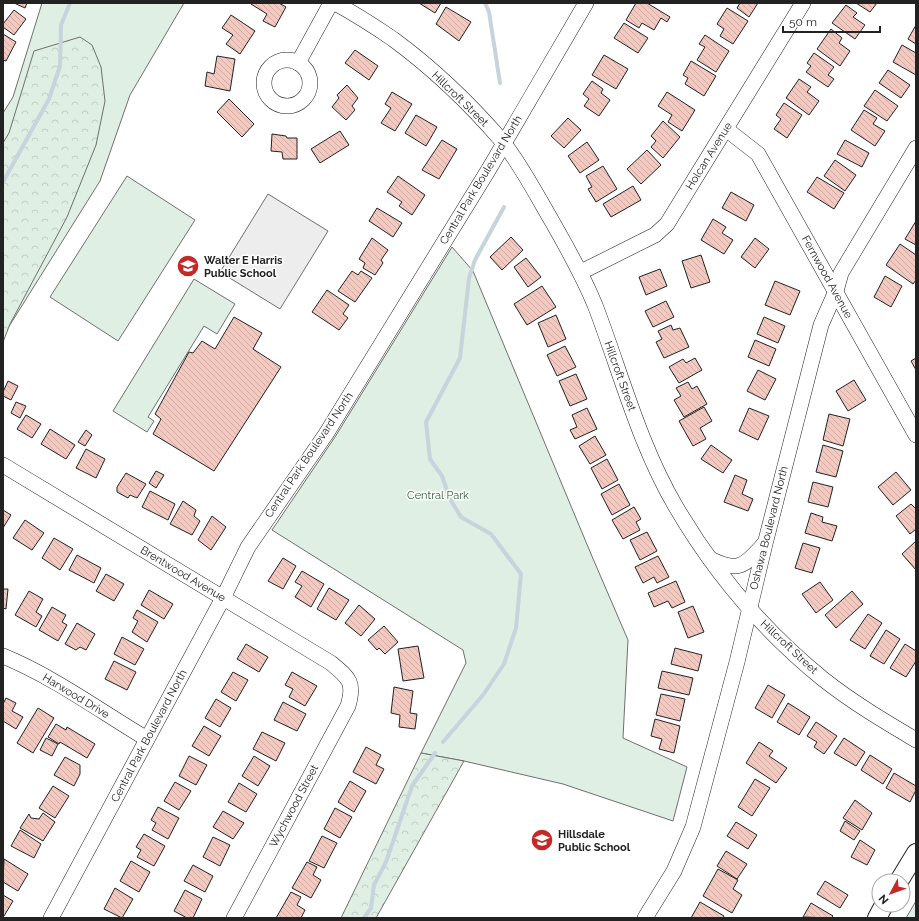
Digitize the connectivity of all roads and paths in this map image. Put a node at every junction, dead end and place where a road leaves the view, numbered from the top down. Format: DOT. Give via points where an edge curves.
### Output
graph roads {
  1 [pos="331,3"];
  2 [pos="335,3"];
  3 [pos="586,3"];
  4 [pos="803,3"];
  5 [pos="298,63"];
  6 [pos="726,129"];
  7 [pos="503,143"];
  8 [pos="916,148"];
  9 [pos="581,272"];
  10 [pos="836,291"];
  11 [pos="915,429"];
  12 [pos="3,465"];
  13 [pos="765,544"];
  14 [pos="708,558"];
  15 [pos="223,598"];
  16 [pos="750,609"];
  17 [pos="3,656"];
  18 [pos="352,693"];
  19 [pos="147,739"];
  20 [pos="916,740"];
  21 [pos="916,853"];
  22 [pos="904,873"];
  23 [pos="51,918"];
  24 [pos="234,918"];
  25 [pos="645,918"];
  1 -- 5 [label="street"];
  2 -- 7 [label="street, Hillcroft Street" via="392,38 421,61"];
  3 -- 7 [label="street, Central Park Boulevard North"];
  4 -- 6 [label="street, Holcan Avenue"];
  6 -- 9 [label="street, Holcan Avenue" via="667,224 654,235"];
  6 -- 10 [label="street, Fernwood Avenue" via="758,154"];
  7 -- 9 [label="street, Hillcroft Street" via="529,181"];
  7 -- 15 [label="street, Central Park Boulevard North" via="326,434 248,547"];
  8 -- 10 [label="street, Oshawa Boulevard North" via="841,273"];
  9 -- 14 [label="street, Hillcroft Street" via="642,440 675,506"];
  10 -- 11 [label="street, Fernwood Avenue"];
  10 -- 13 [label="street, Oshawa Boulevard North" via="821,325"];
  12 -- 15 [label="street, Brentwood Avenue"];
  13 -- 14 [label="street" via="749,561 740,566 723,566"];
  13 -- 16 [label="street, Oshawa Boulevard North"];
  14 -- 16 [label="street, Hillcroft Street"];
  15 -- 18 [label="street, Brentwood Avenue" via="331,663 345,675"];
  15 -- 19 [label="street, Central Park Boulevard North"];
  16 -- 20 [label="street, Hillcroft Street" via="775,636 824,679 862,707"];
  16 -- 25 [label="street, Oshawa Boulevard North" via="693,827 674,871"];
  17 -- 19 [label="street, Harwood Drive" via="56,682"];
  18 -- 24 [label="street, Wychwood Street" via="348,706"];
  19 -- 23 [label="street, Central Park Boulevard North"];
  21 -- 22 [label="main road"];
}
